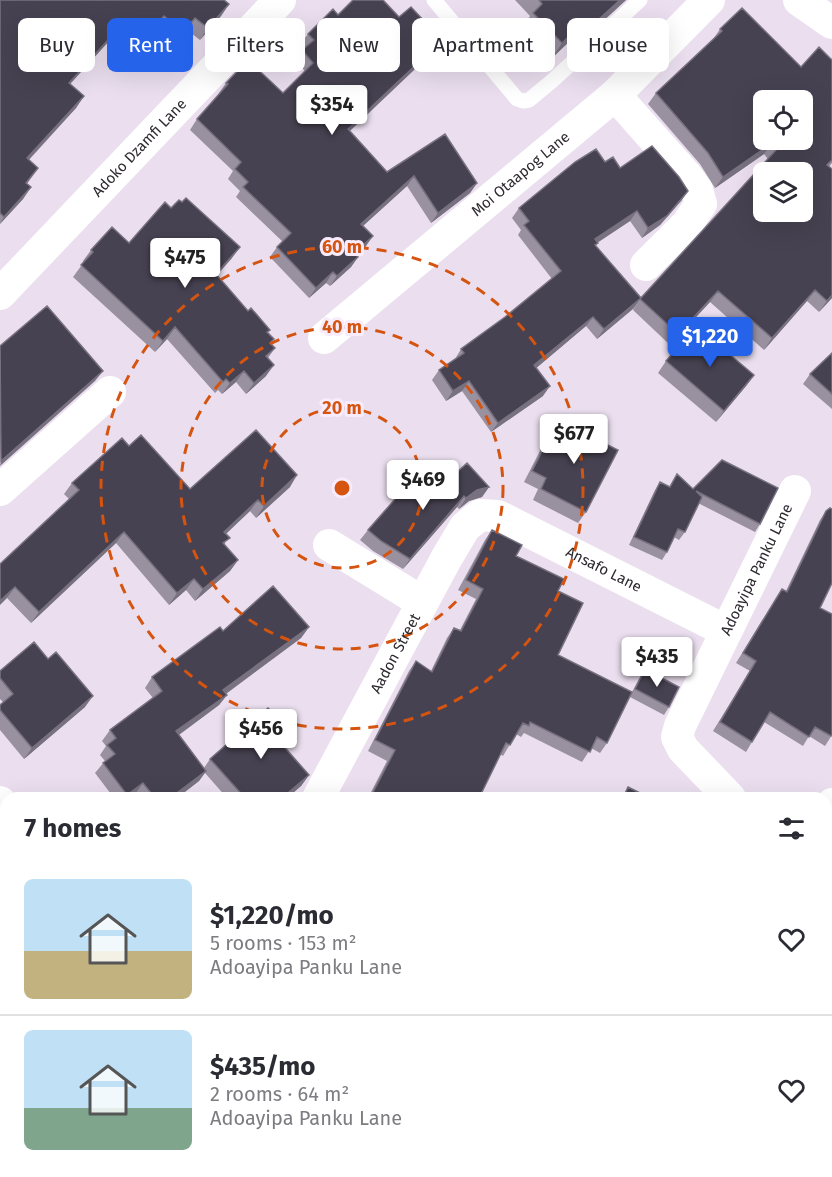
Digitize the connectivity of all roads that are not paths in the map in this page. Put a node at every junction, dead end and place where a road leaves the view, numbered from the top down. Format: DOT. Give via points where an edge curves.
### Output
graph roads {
  1 [pos="280,0"];
  2 [pos="434,0"];
  3 [pos="640,0"];
  4 [pos="709,0"];
  5 [pos="799,0"];
  6 [pos="832,24"];
  7 [pos="615,95"];
  8 [pos="646,265"];
  9 [pos="0,294"];
  10 [pos="324,339"];
  11 [pos="110,392"];
  12 [pos="0,489"];
  13 [pos="795,490"];
  14 [pos="480,515"];
  15 [pos="329,545"];
  16 [pos="422,602"];
  17 [pos="726,631"];
  18 [pos="321,792"];
  19 [pos="724,792"];
  1 -- 9 [label="street, Adoko Dzamfi Lane"];
  2 -- 3 [label="lane" via="523,101 530,100"];
  4 -- 7 [label="street, Moi Otaapog Lane"];
  5 -- 6 [label="street"];
  7 -- 8 [label="street" via="686,175 701,204"];
  7 -- 10 [label="street, Moi Otaapog Lane"];
  11 -- 12 [label="street"];
  13 -- 17 [label="street, Adoayipa Panku Lane"];
  14 -- 16 [label="street, Aadon Street" via="465,527"];
  14 -- 17 [label="street, Ansafo Lane" via="498,516"];
  15 -- 16 [label="street"];
  16 -- 18 [label="street, Aadon Street"];
  17 -- 19 [label="street, Adoayipa Panku Lane" via="677,737 683,749"];
}
